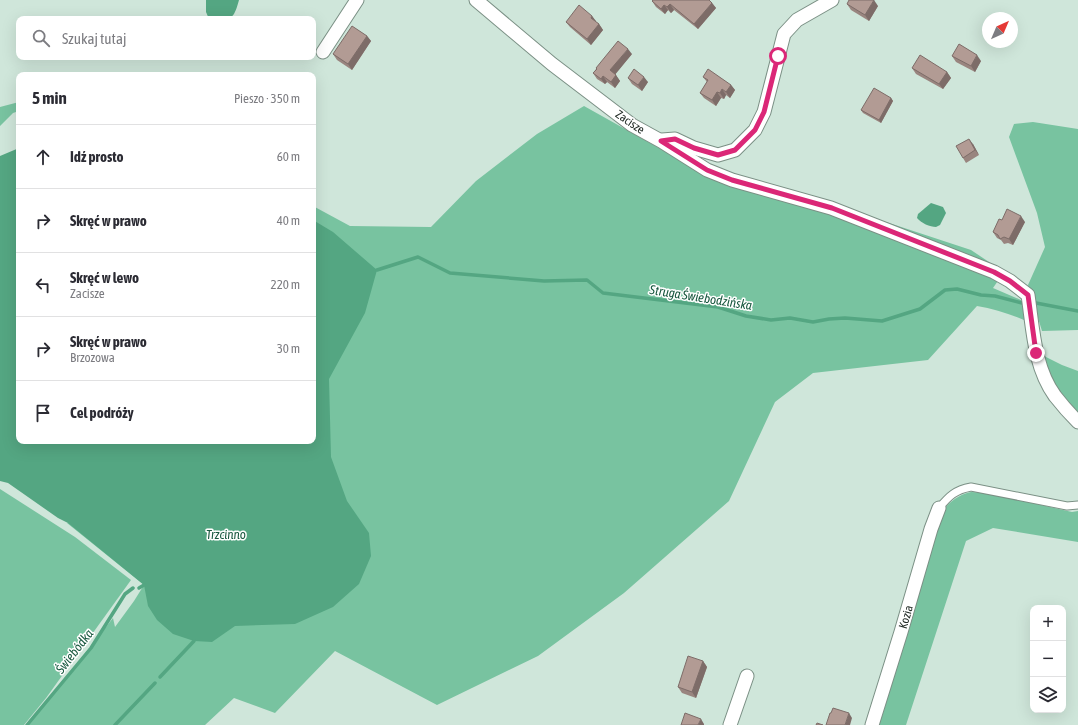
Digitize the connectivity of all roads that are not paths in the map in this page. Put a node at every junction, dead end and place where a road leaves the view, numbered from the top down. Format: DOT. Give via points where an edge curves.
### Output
graph roads {
  1 [pos="357,0"];
  2 [pos="476,0"];
  3 [pos="832,0"];
  4 [pos="323,52"];
  5 [pos="661,141"];
  6 [pos="1078,422"];
  7 [pos="1078,505"];
  8 [pos="940,508"];
  9 [pos="747,676"];
  10 [pos="730,725"];
  11 [pos="872,725"];
  1 -- 4 [label="street"];
  2 -- 5 [label="street, Zacisze" via="552,64 632,125"];
  3 -- 5 [label="street" via="797,20 784,34 764,112 755,130 735,150 718,155 675,139"];
  5 -- 6 [label="street, Zacisze" via="707,170 732,180 832,208 994,272 1010,281 1028,295 1036,353 1043,375 1054,396"];
  7 -- 8 [label="lane" via="1067,506 972,487 960,489 948,497"];
  8 -- 11 [label="street, Kozia" via="931,529"];
  9 -- 10 [label="street"];
}
